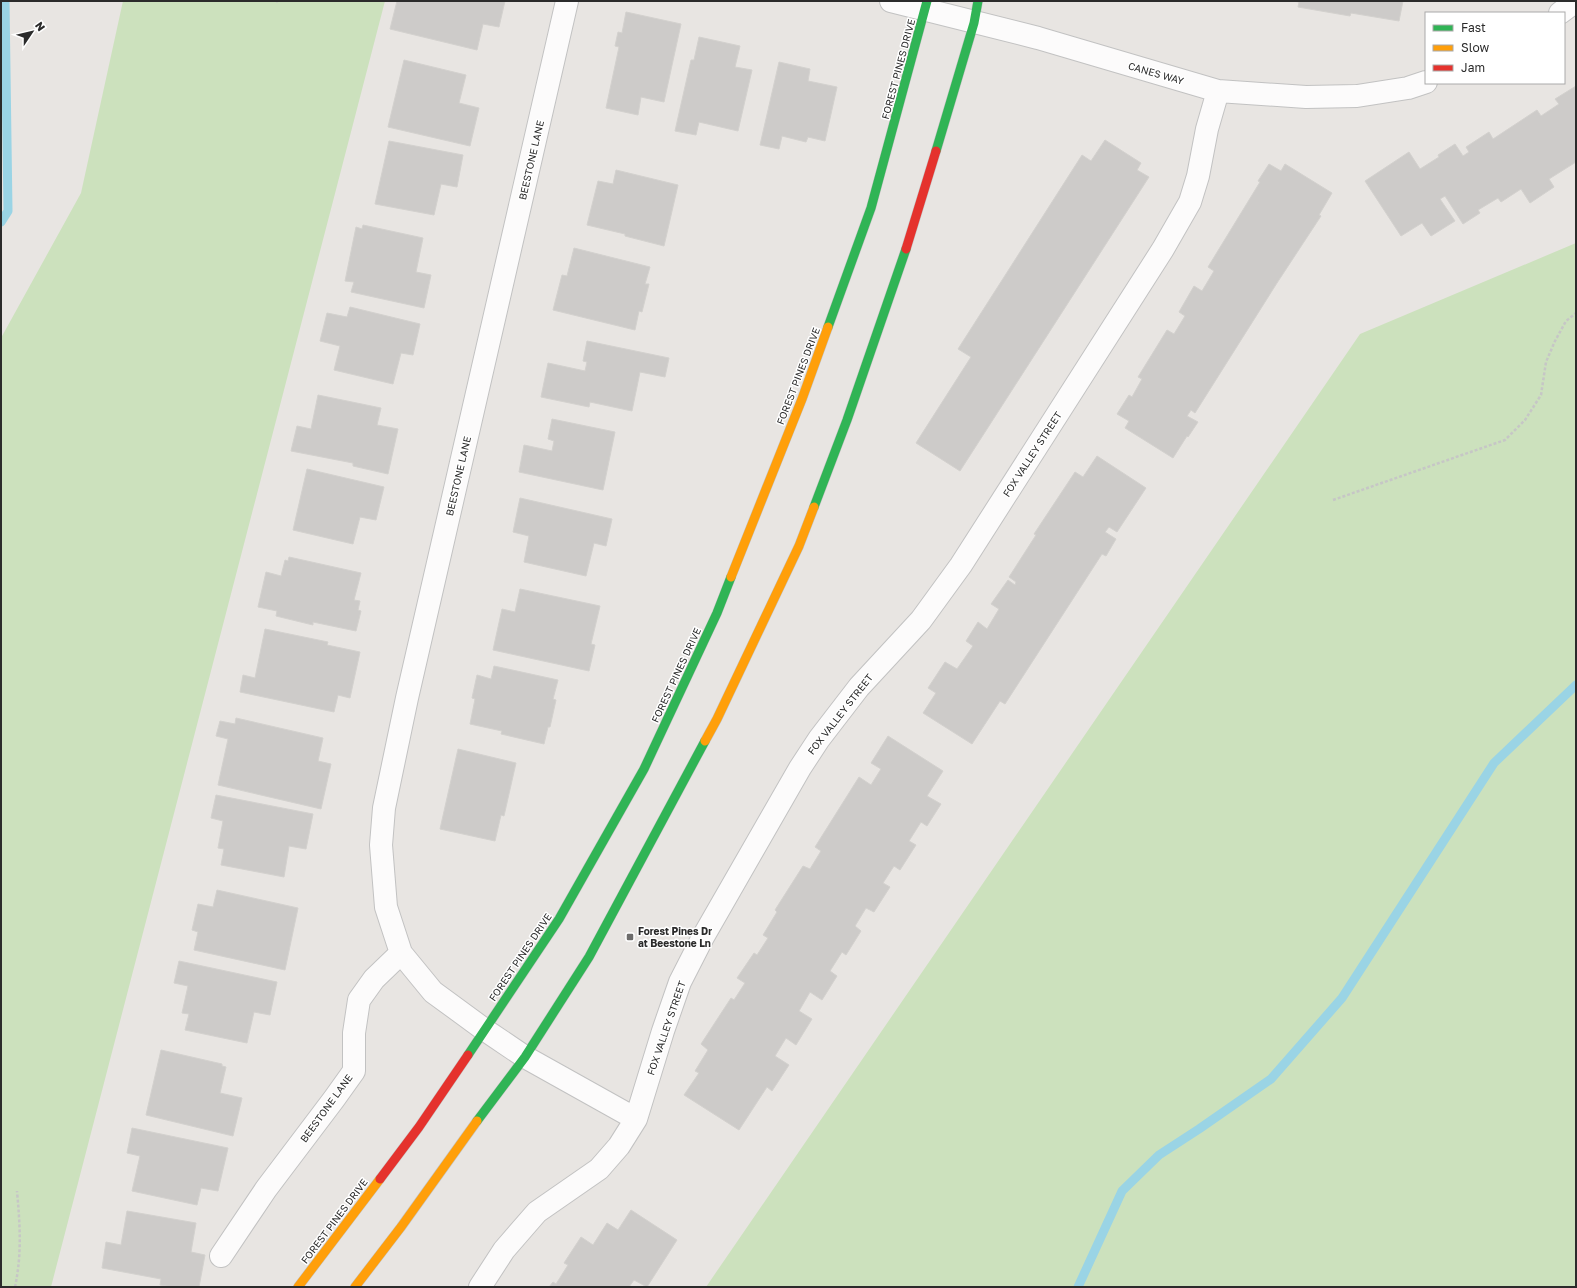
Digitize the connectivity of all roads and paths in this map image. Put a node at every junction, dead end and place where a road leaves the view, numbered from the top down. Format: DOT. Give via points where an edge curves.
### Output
graph roads {
  1 [pos="567,1"];
  2 [pos="891,1"];
  3 [pos="978,1"];
  4 [pos="1576,1"];
  5 [pos="927,5"];
  6 [pos="1561,12"];
  7 [pos="974,23"];
  8 [pos="1425,82"];
  9 [pos="1218,91"];
  10 [pos="1576,313"];
  11 [pos="1334,500"];
  12 [pos="401,953"];
  13 [pos="485,1030"];
  14 [pos="525,1057"];
  15 [pos="636,1119"];
  16 [pos="16,1191"];
  17 [pos="221,1256"];
  18 [pos="15,1287"];
  19 [pos="298,1287"];
  20 [pos="355,1287"];
  21 [pos="480,1287"];
  1 -- 12 [label="street, BEESTONE LANE" via="384,808 381,845 386,907"];
  2 -- 5 [label="street, CANES WAY"];
  3 -- 7 [label="street"];
  4 -- 6 [label="street"];
  5 -- 7 [label="street, CANES WAY"];
  5 -- 13 [label="street, FOREST PINES DRIVE" via="871,208 802,399 718,613 644,769 560,919"];
  7 -- 9 [label="street, CANES WAY" via="1038,38"];
  7 -- 14 [label="street" via="914,221 847,420 799,546 717,719 588,957"];
  8 -- 9 [label="street, CANES WAY" via="1408,88 1357,96 1306,97"];
  9 -- 15 [label="street, FOX VALLEY STREET" via="1190,202 1162,249 961,565 921,620 859,687 819,739 778,804 680,982"];
  10 -- 11 [label="path" via="1566,321 1546,362 1541,395 1525,420 1505,440"];
  12 -- 13 [label="street, BEESTONE LANE" via="433,992"];
  12 -- 17 [label="street, BEESTONE LANE" via="374,979 359,1000 354,1033 354,1071 266,1189"];
  13 -- 14 [label="street, BEESTONE LANE"];
  13 -- 19 [label="street, FOREST PINES DRIVE" via="419,1127"];
  14 -- 15 [label="street, BEESTONE LANE"];
  14 -- 20 [label="street"];
  15 -- 21 [label="street, FOX VALLEY STREET" via="619,1146 599,1169 537,1212 504,1250"];
  16 -- 18 [label="path" via="21,1229"];
}
